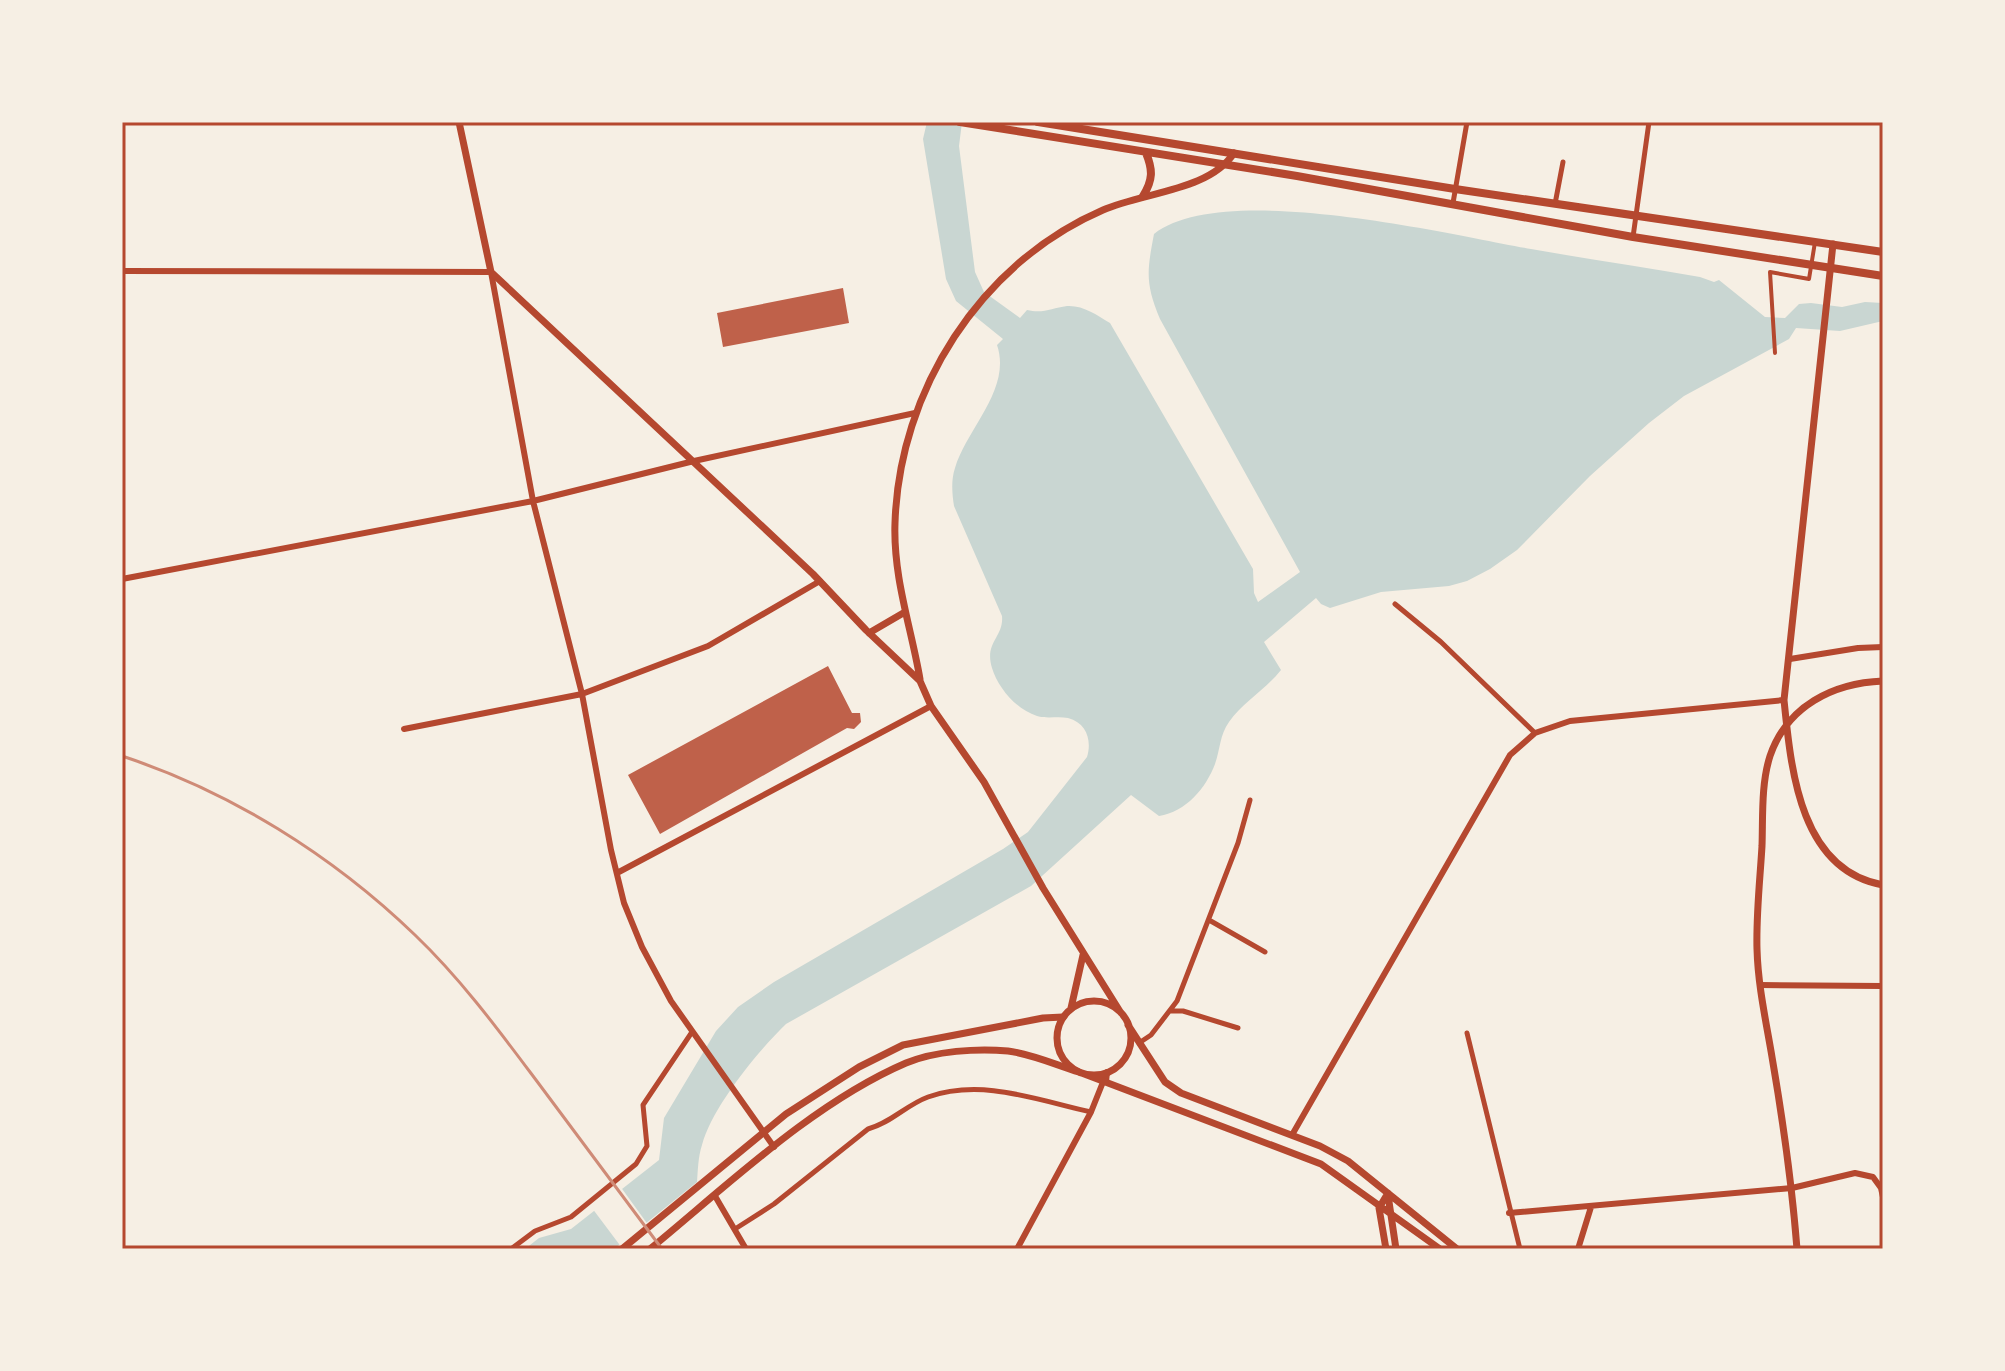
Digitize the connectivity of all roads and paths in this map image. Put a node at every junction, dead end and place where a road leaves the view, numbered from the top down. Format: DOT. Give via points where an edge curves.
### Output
graph roads {
  1 [pos="459,122"];
  2 [pos="960,122"];
  3 [pos="1038,122"];
  4 [pos="1467,122"];
  5 [pos="1649,122"];
  6 [pos="1146,153"];
  7 [pos="1234,153"];
  8 [pos="1563,162"];
  9 [pos="1226,166"];
  10 [pos="1455,189"];
  11 [pos="1143,196"];
  12 [pos="1453,203"];
  13 [pos="1555,204"];
  14 [pos="1636,216"];
  15 [pos="1633,237"];
  16 [pos="1815,241"];
  17 [pos="1833,244"];
  18 [pos="1883,252"];
  19 [pos="1811,265"];
  20 [pos="1830,268"];
  21 [pos="122,271"];
  22 [pos="491,272"];
  23 [pos="1883,276"];
  24 [pos="1775,353"];
  25 [pos="915,413"];
  26 [pos="694,461"];
  27 [pos="533,501"];
  28 [pos="122,579"];
  29 [pos="820,581"];
  30 [pos="1395,604"];
  31 [pos="905,612"];
  32 [pos="869,633"];
  33 [pos="1883,647"];
  34 [pos="1790,659"];
  35 [pos="920,681"];
  36 [pos="1883,681"];
  37 [pos="582,694"];
  38 [pos="1784,700"];
  39 [pos="931,706"];
  40 [pos="404,729"];
  41 [pos="1535,733"];
  42 [pos="1250,800"];
  43 [pos="617,873"];
  44 [pos="1883,885"];
  45 [pos="1209,920"];
  46 [pos="1265,952"];
  47 [pos="1083,955"];
  48 [pos="1760,985"];
  49 [pos="1883,986"];
  50 [pos="1071,1009"];
  51 [pos="1170,1011"];
  52 [pos="1121,1013"];
  53 [pos="1063,1017"];
  54 [pos="1128,1025"];
  55 [pos="1238,1028"];
  56 [pos="692,1032"];
  57 [pos="1467,1033"];
  58 [pos="1139,1043"];
  59 [pos="1079,1072"];
  60 [pos="1107,1072"];
  61 [pos="1105,1082"];
  62 [pos="1091,1112"];
  63 [pos="763,1132"];
  64 [pos="1292,1135"];
  65 [pos="774,1147"];
  66 [pos="1792,1188"];
  67 [pos="1388,1193"];
  68 [pos="715,1196"];
  69 [pos="1883,1197"];
  70 [pos="1591,1207"];
  71 [pos="1379,1208"];
  72 [pos="1509,1213"];
  73 [pos="1391,1215"];
  74 [pos="735,1229"];
  75 [pos="511,1249"];
  76 [pos="622,1249"];
  77 [pos="650,1249"];
  78 [pos="746,1249"];
  79 [pos="1017,1249"];
  80 [pos="1386,1249"];
  81 [pos="1396,1249"];
  82 [pos="1440,1249"];
  83 [pos="1457,1249"];
  84 [pos="1520,1249"];
  85 [pos="1578,1249"];
  86 [pos="1797,1249"];
  1 -- 22 [label="main road"];
  2 -- 6 [label="highway"];
  3 -- 7 [label="highway"];
  4 -- 10 [label="street"];
  5 -- 14 [label="street"];
  6 -- 9 [label="highway"];
  6 -- 11 [label="highway" via="1152,179"];
  7 -- 9 [label="main road"];
  7 -- 10 [label="highway"];
  8 -- 13 [label="street"];
  9 -- 11 [label="main road" via="1207,178"];
  9 -- 12 [label="highway"];
  10 -- 12 [label="street"];
  10 -- 13 [label="highway"];
  11 -- 25 [label="main road" via="1104,209 1067,230 994,287 931,376"];
  12 -- 15 [label="highway"];
  13 -- 14 [label="highway"];
  14 -- 15 [label="street"];
  14 -- 16 [label="highway"];
  15 -- 19 [label="highway"];
  16 -- 17 [label="highway"];
  16 -- 19 [label="street"];
  17 -- 18 [label="highway"];
  17 -- 20 [label="main road"];
  19 -- 20 [label="highway"];
  19 -- 24 [label="street" via="1809,279 1770,272"];
  20 -- 23 [label="highway"];
  20 -- 34 [label="main road"];
  21 -- 22 [label="street"];
  22 -- 26 [label="main road"];
  22 -- 27 [label="street"];
  25 -- 26 [label="street"];
  25 -- 31 [label="main road" via="895,524"];
  26 -- 27 [label="street"];
  26 -- 29 [label="main road"];
  27 -- 28 [label="street"];
  27 -- 37 [label="street"];
  29 -- 32 [label="main road"];
  29 -- 37 [label="street" via="708,646"];
  30 -- 41 [label="street"];
  31 -- 32 [label="main road"];
  31 -- 35 [label="main road"];
  32 -- 35 [label="main road"];
  33 -- 34 [label="street"];
  34 -- 38 [label="main road"];
  35 -- 39 [label="main road"];
  36 -- 48 [label="main road" via="1843,686 1808,702 1770,756 1757,947"];
  37 -- 40 [label="street"];
  37 -- 43 [label="street"];
  38 -- 41 [label="street" via="1570,721"];
  38 -- 44 [label="main road" via="1791,765 1815,837 1848,871"];
  39 -- 43 [label="street"];
  39 -- 47 [label="main road" via="984,782"];
  41 -- 64 [label="street" via="1510,755"];
  42 -- 45 [label="street"];
  43 -- 56 [label="street" via="642,947"];
  45 -- 46 [label="street"];
  45 -- 51 [label="street"];
  47 -- 50 [label="main road"];
  47 -- 52 [label="main road"];
  48 -- 49 [label="street"];
  48 -- 66 [label="main road"];
  50 -- 52 [label="main road" via="1100,1001"];
  50 -- 53 [label="main road"];
  51 -- 55 [label="street"];
  51 -- 58 [label="street"];
  52 -- 54 [label="main road"];
  53 -- 59 [label="main road" via="1057,1044 1062,1058"];
  53 -- 63 [label="main road" via="903,1045 859,1067"];
  54 -- 58 [label="main road"];
  54 -- 60 [label="main road" via="1128,1053"];
  56 -- 63 [label="street"];
  56 -- 75 [label="street" via="643,1105 647,1146 636,1164 571,1217 535,1231"];
  57 -- 72 [label="street"];
  58 -- 64 [label="main road" via="1165,1082 1181,1093"];
  59 -- 60 [label="main road"];
  59 -- 61 [label="main road"];
  59 -- 65 [label="main road" via="1009,1051 959,1051 908,1062 796,1128"];
  60 -- 61 [label="street"];
  61 -- 62 [label="street"];
  61 -- 71 [label="main road" via="1321,1164"];
  62 -- 74 [label="street" via="986,1088 924,1098 868,1129"];
  62 -- 79 [label="street"];
  63 -- 65 [label="street"];
  63 -- 76 [label="main road"];
  64 -- 67 [label="main road" via="1348,1161"];
  65 -- 68 [label="main road"];
  66 -- 69 [label="street" via="1855,1173 1873,1177"];
  66 -- 70 [label="street"];
  66 -- 86 [label="main road"];
  67 -- 71 [label="main road"];
  67 -- 73 [label="main road"];
  67 -- 83 [label="main road"];
  68 -- 74 [label="street"];
  68 -- 77 [label="main road"];
  70 -- 72 [label="street"];
  70 -- 85 [label="street"];
  71 -- 73 [label="main road"];
  71 -- 80 [label="main road"];
  72 -- 84 [label="street"];
  73 -- 81 [label="main road"];
  73 -- 82 [label="main road"];
  74 -- 78 [label="street"];
}
